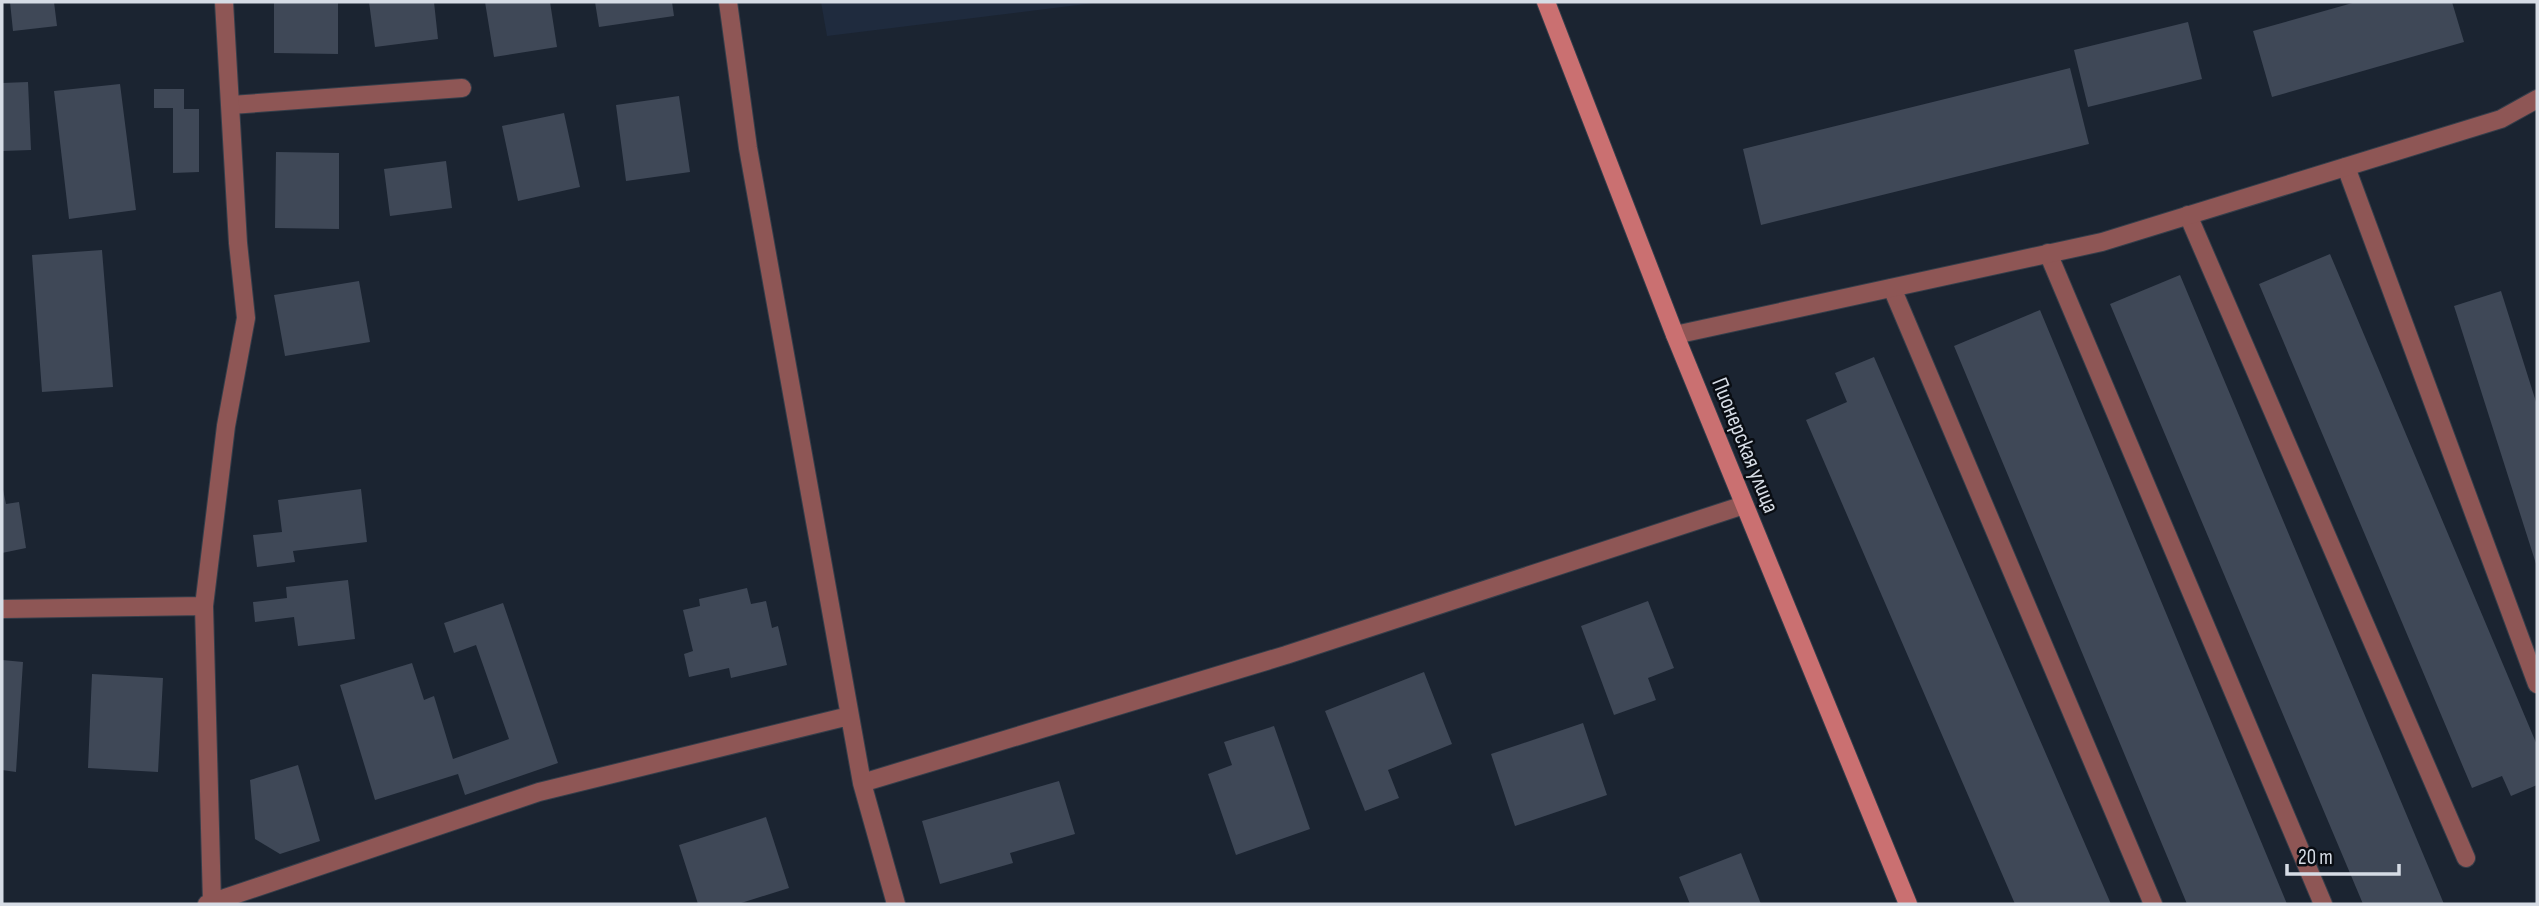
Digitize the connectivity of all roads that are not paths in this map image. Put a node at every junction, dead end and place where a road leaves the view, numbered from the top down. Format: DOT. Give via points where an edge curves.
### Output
graph roads {
  1 [pos="224,2"];
  2 [pos="728,2"];
  3 [pos="1546,2"];
  4 [pos="462,89"];
  5 [pos="2537,99"];
  6 [pos="231,105"];
  7 [pos="2346,167"];
  8 [pos="2188,215"];
  9 [pos="2048,253"];
  10 [pos="1892,288"];
  11 [pos="1675,335"];
  12 [pos="1744,505"];
  13 [pos="204,606"];
  14 [pos="2,609"];
  15 [pos="2537,684"];
  16 [pos="849,716"];
  17 [pos="862,783"];
  18 [pos="2466,858"];
  19 [pos="210,903"];
  20 [pos="896,904"];
  21 [pos="1908,904"];
  22 [pos="2153,904"];
  23 [pos="2322,904"];
  1 -- 6 [label="street"];
  2 -- 16 [label="street" via="748,148"];
  3 -- 11 [label="street, Пионерская улица"];
  4 -- 6 [label="street"];
  5 -- 7 [label="street" via="2501,119"];
  6 -- 13 [label="street" via="246,318 226,426"];
  7 -- 8 [label="street"];
  7 -- 15 [label="street"];
  8 -- 9 [label="street" via="2102,242"];
  8 -- 18 [label="street"];
  9 -- 10 [label="street"];
  9 -- 23 [label="street"];
  10 -- 11 [label="street"];
  10 -- 22 [label="street"];
  11 -- 12 [label="street, Пионерская улица"];
  12 -- 17 [label="street" via="1286,655"];
  12 -- 21 [label="street, Пионерская улица"];
  13 -- 14 [label="street"];
  13 -- 19 [label="street"];
  16 -- 17 [label="street"];
  16 -- 19 [label="street" via="539,792"];
  17 -- 20 [label="street"];
}
